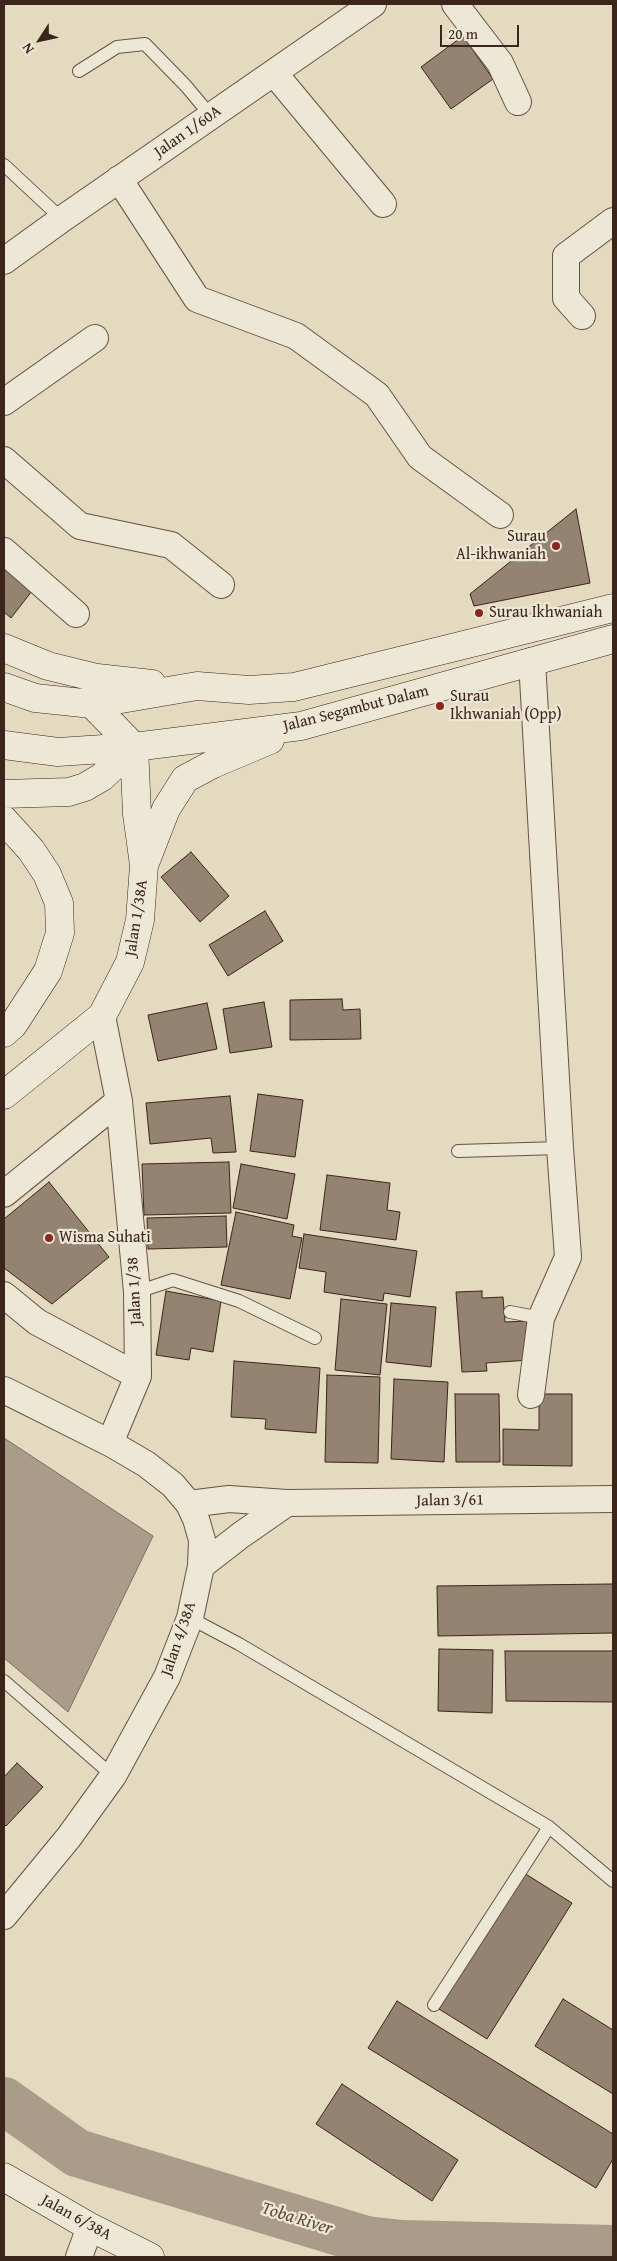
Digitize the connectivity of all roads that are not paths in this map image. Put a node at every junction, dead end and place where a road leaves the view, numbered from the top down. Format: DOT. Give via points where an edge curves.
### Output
graph roads {
  1 [pos="373,4"];
  2 [pos="455,4"];
  3 [pos="79,71"];
  4 [pos="274,72"];
  5 [pos="518,102"];
  6 [pos="211,116"];
  7 [pos="4,165"];
  8 [pos="119,179"];
  9 [pos="382,204"];
  10 [pos="62,219"];
  11 [pos="613,221"];
  12 [pos="4,262"];
  13 [pos="582,316"];
  14 [pos="95,338"];
  15 [pos="4,402"];
  16 [pos="4,460"];
  17 [pos="500,515"];
  18 [pos="4,551"];
  19 [pos="221,585"];
  20 [pos="613,608"];
  21 [pos="76,614"];
  22 [pos="613,639"];
  23 [pos="4,648"];
  24 [pos="532,662"];
  25 [pos="198,686"];
  26 [pos="4,687"];
  27 [pos="92,704"];
  28 [pos="301,726"];
  29 [pos="4,746"];
  30 [pos="134,747"];
  31 [pos="4,794"];
  32 [pos="4,820"];
  33 [pos="144,865"];
  34 [pos="102,1016"];
  35 [pos="4,1033"];
  36 [pos="4,1096"];
  37 [pos="120,1101"];
  38 [pos="560,1148"];
  39 [pos="458,1151"];
  40 [pos="4,1194"];
  41 [pos="137,1292"];
  42 [pos="4,1295"];
  43 [pos="510,1312"];
  44 [pos="541,1318"];
  45 [pos="315,1338"];
  46 [pos="138,1376"];
  47 [pos="4,1390"];
  48 [pos="531,1395"];
  49 [pos="110,1443"];
  50 [pos="613,1500"];
  51 [pos="287,1503"];
  52 [pos="189,1504"];
  53 [pos="201,1566"];
  54 [pos="190,1618"];
  55 [pos="4,1681"];
  56 [pos="113,1776"];
  57 [pos="549,1827"];
  58 [pos="613,1881"];
  59 [pos="4,1916"];
  60 [pos="434,2005"];
  61 [pos="4,2177"];
  62 [pos="90,2227"];
  63 [pos="79,2257"];
  64 [pos="150,2257"];
  1 -- 4 [label="street, Jalan 1/60A"];
  2 -- 5 [label="street" via="500,63"];
  3 -- 6 [label="lane" via="117,47 145,44"];
  4 -- 6 [label="street, Jalan 1/60A"];
  4 -- 9 [label="street"];
  6 -- 8 [label="street, Jalan 1/60A"];
  7 -- 10 [label="lane"];
  8 -- 10 [label="street, Jalan 1/60A"];
  8 -- 17 [label="street" via="197,300 296,336 377,395 420,457"];
  10 -- 12 [label="street, Jalan 1/60A"];
  11 -- 13 [label="street" via="566,256 566,298"];
  14 -- 15 [label="street"];
  16 -- 19 [label="street" via="80,526 171,545"];
  18 -- 21 [label="street"];
  20 -- 25 [label="main road" via="294,687 248,690"];
  22 -- 24 [label="main road, Jalan Segambut Dalam"];
  23 -- 25 [label="main road" via="48,666 96,678 138,684"];
  24 -- 28 [label="main road, Jalan Segambut Dalam"];
  24 -- 38 [label="street"];
  25 -- 27 [label="main road"];
  26 -- 27 [label="main road" via="35,698"];
  27 -- 30 [label="main road"];
  28 -- 30 [label="main road, Jalan Segambut Dalam"];
  28 -- 33 [label="main road" via="185,779 166,809"];
  29 -- 30 [label="main road, Jalan Segambut Dalam" via="58,752"];
  30 -- 31 [label="main road" via="102,777 85,787 70,792"];
  30 -- 33 [label="main road, Jalan 1/38A" via="137,814"];
  32 -- 35 [label="main road" via="47,874 59,903 60,933 48,972 13,1025"];
  33 -- 34 [label="main road, Jalan 1/38A" via="140,920 130,962"];
  34 -- 36 [label="main road, Jalan 1/38A"];
  34 -- 37 [label="street, Jalan 1/38"];
  37 -- 40 [label="street"];
  37 -- 41 [label="street, Jalan 1/38"];
  38 -- 39 [label="lane"];
  38 -- 44 [label="street" via="568,1257"];
  41 -- 45 [label="lane" via="173,1280 240,1301"];
  41 -- 46 [label="street, Jalan 1/38"];
  42 -- 46 [label="street" via="37,1322"];
  43 -- 44 [label="lane"];
  44 -- 48 [label="street"];
  46 -- 49 [label="street, Jalan 1/38"];
  47 -- 49 [label="street, Jalan 4/38A"];
  49 -- 52 [label="street, Jalan 4/38A" via="160,1474"];
  50 -- 51 [label="street, Jalan 3/61"];
  51 -- 52 [label="street, Jalan 3/61" via="229,1499"];
  51 -- 53 [label="street"];
  52 -- 53 [label="street, Jalan 4/38A" via="202,1540"];
  53 -- 54 [label="street, Jalan 4/38A"];
  54 -- 56 [label="street, Jalan 4/38A" via="167,1677"];
  54 -- 57 [label="lane"];
  55 -- 56 [label="lane"];
  56 -- 59 [label="street, Jalan 4/38A"];
  57 -- 58 [label="lane"];
  57 -- 60 [label="lane"];
  61 -- 62 [label="main road, Jalan 6/38A"];
  62 -- 63 [label="street"];
  62 -- 64 [label="main road, Jalan 6/38A"];
}
